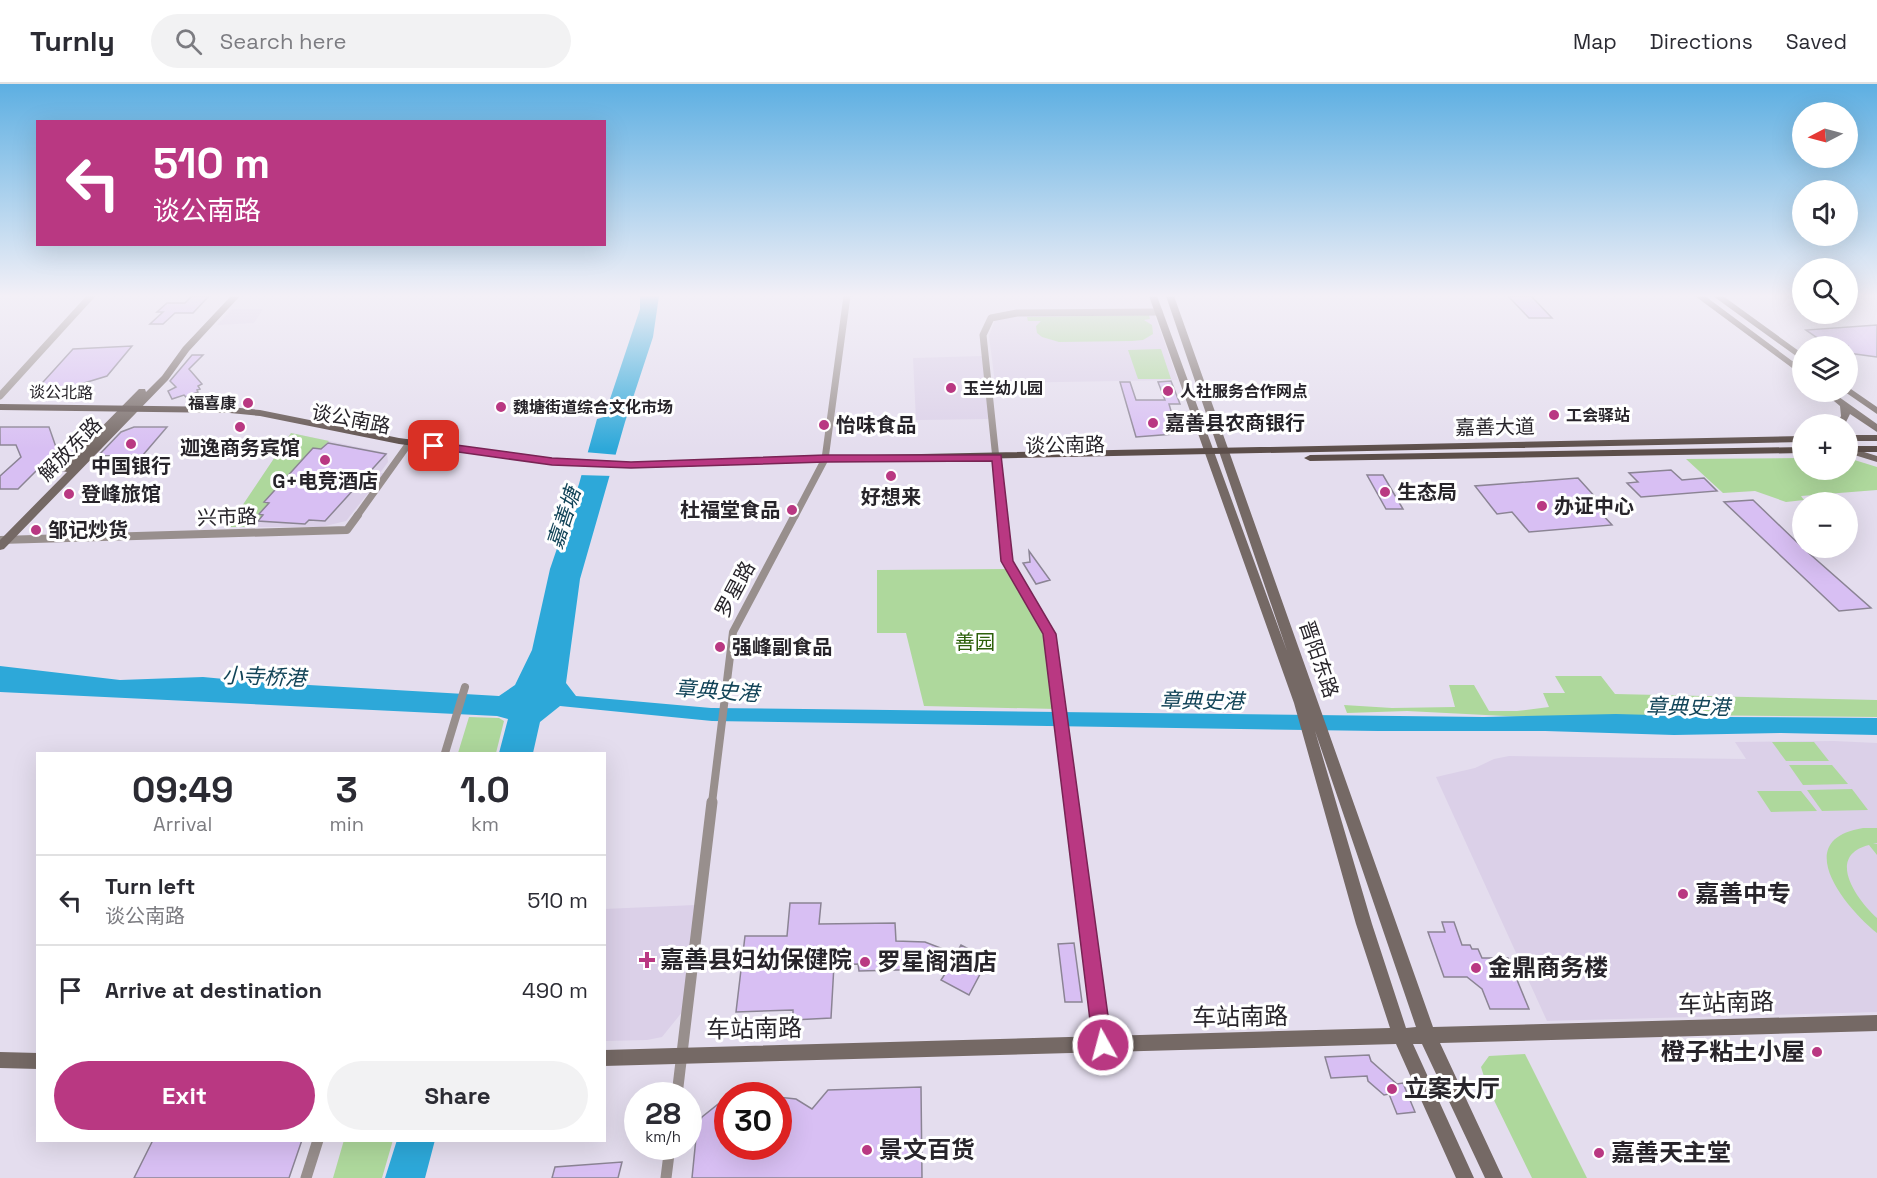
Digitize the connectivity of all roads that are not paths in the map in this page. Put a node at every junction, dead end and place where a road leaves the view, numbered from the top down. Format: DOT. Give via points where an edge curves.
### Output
graph roads {
  1 [pos="45,347"];
  2 [pos="184,347"];
  3 [pos="187,347"];
  4 [pos="840,347"];
  5 [pos="984,347"];
  6 [pos="1173,347"];
  7 [pos="1188,347"];
  8 [pos="1768,347"];
  9 [pos="1792,365"];
  10 [pos="0,396"];
  11 [pos="1858,397"];
  12 [pos="1841,402"];
  13 [pos="1865,402"];
  14 [pos="1844,404"];
  15 [pos="1877,406"];
  16 [pos="0,408"];
  17 [pos="1877,411"];
  18 [pos="125,412"];
  19 [pos="1846,414"];
  20 [pos="0,415"];
  21 [pos="1877,429"];
  22 [pos="1858,438"];
  23 [pos="1877,438"];
  24 [pos="1792,439"];
  25 [pos="408,445"];
  26 [pos="1877,448"];
  27 [pos="1858,449"];
  28 [pos="1792,450"];
  29 [pos="1858,453"];
  30 [pos="1212,455"];
  31 [pos="1226,455"];
  32 [pos="1877,459"];
  33 [pos="997,461"];
  34 [pos="823,463"];
  35 [pos="2,540"];
  36 [pos="465,687"];
  37 [pos="1306,704"];
  38 [pos="1319,742"];
  39 [pos="445,752"];
  40 [pos="1877,1023"];
  41 [pos="1400,1035"];
  42 [pos="1426,1035"];
  43 [pos="1103,1045"];
  44 [pos="681,1055"];
  45 [pos="606,1058"];
  46 [pos="0,1060"];
  47 [pos="36,1061"];
  48 [pos="678,1082"];
  49 [pos="317,1142"];
  50 [pos="668,1160"];
  51 [pos="306,1178"];
  52 [pos="666,1178"];
  53 [pos="1465,1178"];
  54 [pos="1494,1178"];
  1 -- 10 [label="street"];
  2 -- 18 [label="main road, 解放东路"];
  3 -- 18 [label="main road, 解放东路"];
  4 -- 34 [label="street, 罗星路"];
  5 -- 33 [label="street"];
  6 -- 30 [label="main road, 晋阳东路"];
  7 -- 31 [label="main road, 晋阳东路"];
  8 -- 9 [label="main road"];
  11 -- 13 [label="main road"];
  12 -- 14 [label="main road"];
  13 -- 15 [label="main road"];
  13 -- 17 [label="main road"];
  14 -- 19 [label="main road"];
  14 -- 21 [label="main road"];
  16 -- 18 [label="main road, 谈公北路"];
  18 -- 20 [label="main road, 谈公北路"];
  18 -- 25 [label="main road, 谈公南路" via="255,419"];
  18 -- 35 [label="main road, 解放东路"];
  22 -- 23 [label="main road"];
  24 -- 31 [label="main road, 嘉善大道"];
  25 -- 34 [label="main road, 谈公南路" via="552,464 630,468"];
  25 -- 35 [label="street, 兴市路" via="347,530"];
  26 -- 27 [label="main road"];
  28 -- 31 [label="main road, 嘉善大道"];
  29 -- 32 [label="main road"];
  30 -- 31 [label="main road, 谈公南路"];
  30 -- 33 [label="main road, 谈公南路"];
  30 -- 37 [label="main road, 晋阳东路"];
  31 -- 37 [label="main road, 晋阳东路"];
  33 -- 34 [label="main road, 谈公南路"];
  33 -- 43 [label="street" via="1007,561 1050,634"];
  34 -- 44 [label="street, 罗星路" via="733,632"];
  36 -- 39 [label="street"];
  37 -- 38 [label="main road, 晋阳东路"];
  38 -- 41 [label="main road, 晋阳东路" via="1364,924"];
  38 -- 42 [label="main road, 晋阳东路"];
  40 -- 42 [label="main road, 车站南路"];
  41 -- 42 [label="main road, 车站南路"];
  41 -- 43 [label="main road, 车站南路"];
  41 -- 53 [label="main road, 晋阳东路"];
  42 -- 54 [label="main road, 晋阳东路"];
  43 -- 44 [label="main road, 车站南路"];
  44 -- 45 [label="main road, 车站南路"];
  44 -- 48 [label="street, 罗星路"];
  46 -- 47 [label="main road"];
  49 -- 51 [label="street"];
  50 -- 52 [label="street"];
}
